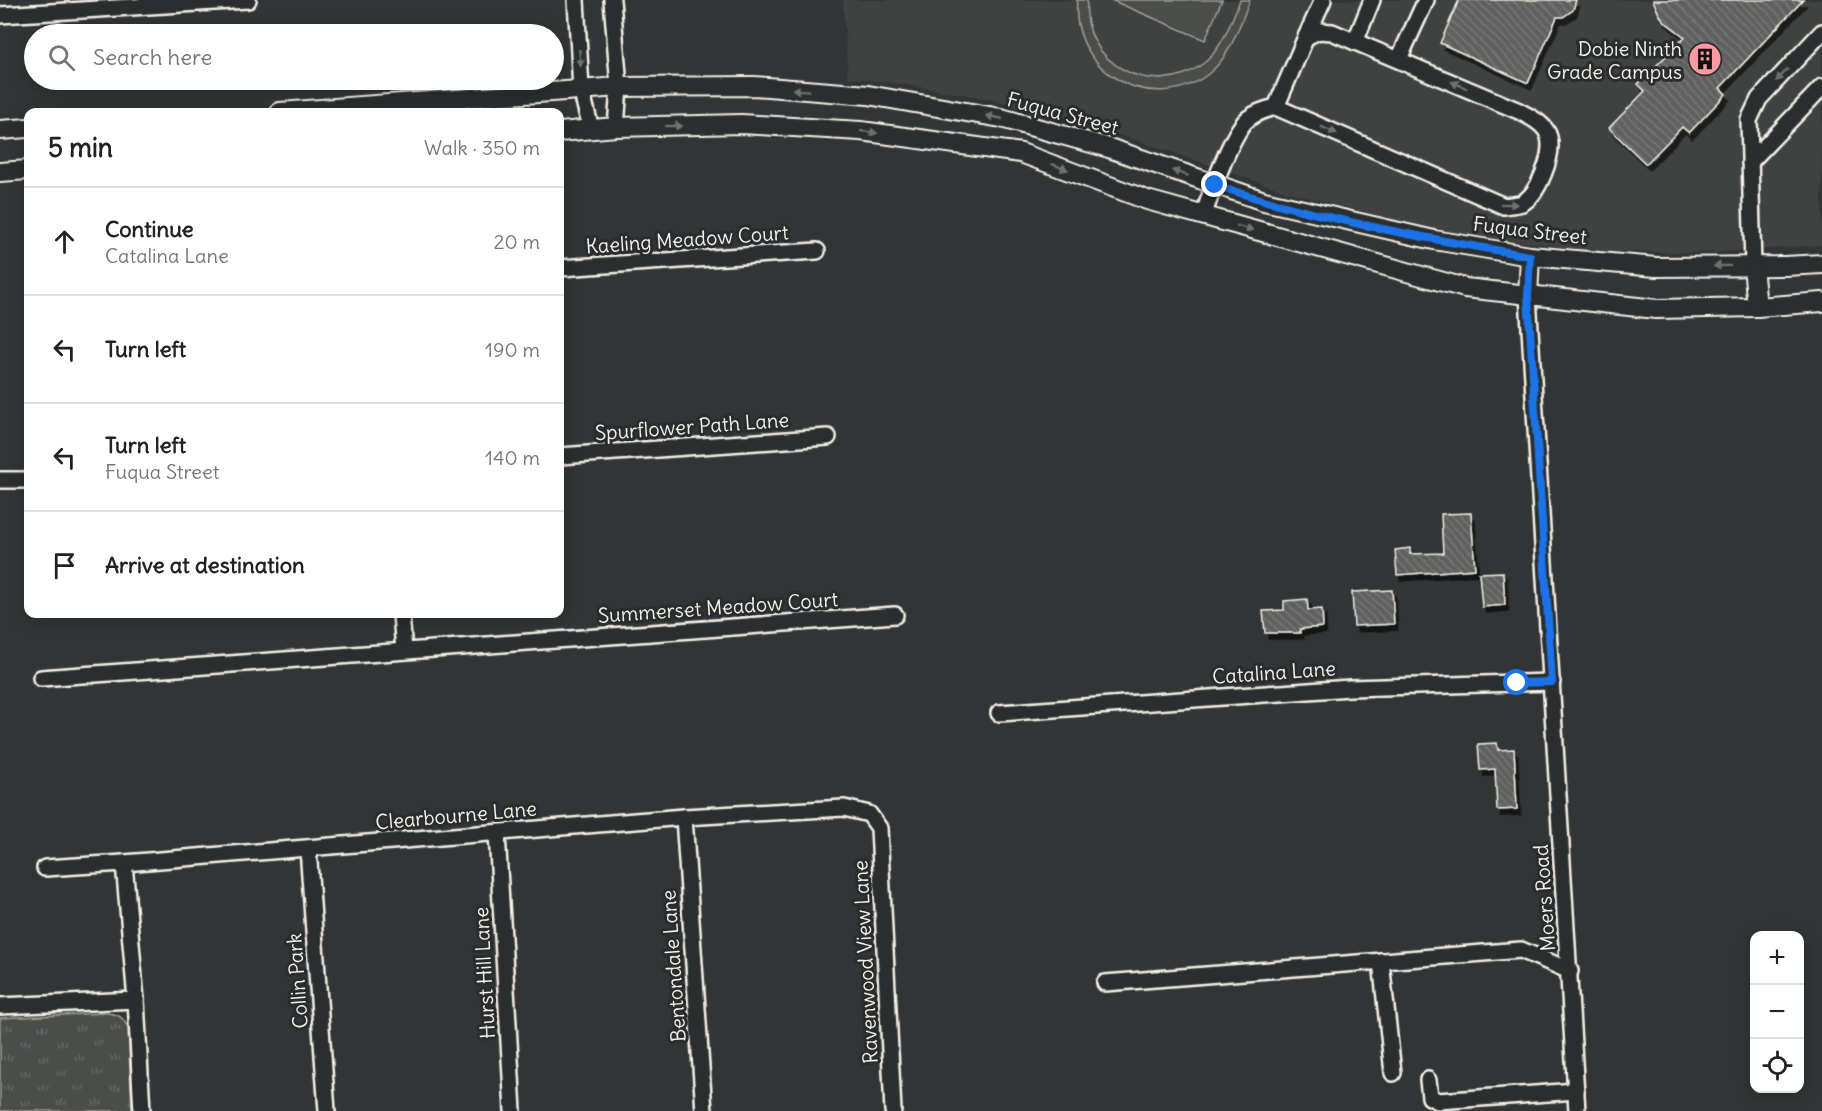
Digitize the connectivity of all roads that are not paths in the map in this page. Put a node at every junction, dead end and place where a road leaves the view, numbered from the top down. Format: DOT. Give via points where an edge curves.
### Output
graph roads {
  1 [pos="248,0"];
  2 [pos="576,0"];
  3 [pos="612,0"];
  4 [pos="1323,0"];
  5 [pos="1372,0"];
  6 [pos="1426,0"];
  7 [pos="0,15"];
  8 [pos="1822,32"];
  9 [pos="1306,37"];
  10 [pos="1355,42"];
  11 [pos="1399,60"];
  12 [pos="619,87"];
  13 [pos="1822,87"];
  14 [pos="581,89"];
  15 [pos="1276,107"];
  16 [pos="332,108"];
  17 [pos="616,127"];
  18 [pos="24,128"];
  19 [pos="591,129"];
  20 [pos="0,130"];
  21 [pos="564,132"];
  22 [pos="1750,162"];
  23 [pos="24,170"];
  24 [pos="0,172"];
  25 [pos="1215,185"];
  26 [pos="1203,216"];
  27 [pos="817,251"];
  28 [pos="1530,256"];
  29 [pos="1822,264"];
  30 [pos="1753,266"];
  31 [pos="564,268"];
  32 [pos="1528,296"];
  33 [pos="1822,302"];
  34 [pos="1757,307"];
  35 [pos="828,437"];
  36 [pos="564,456"];
  37 [pos="0,480"];
  38 [pos="24,480"];
  39 [pos="895,615"];
  40 [pos="401,618"];
  41 [pos="404,651"];
  42 [pos="41,678"];
  43 [pos="1552,682"];
  44 [pos="999,714"];
  45 [pos="869,814"];
  46 [pos="684,817"];
  47 [pos="497,833"];
  48 [pos="308,848"];
  49 [pos="124,864"];
  50 [pos="45,868"];
  51 [pos="1381,961"];
  52 [pos="1570,971"];
  53 [pos="1105,982"];
  54 [pos="136,1000"];
  55 [pos="0,1006"];
  56 [pos="1393,1073"];
  57 [pos="1428,1080"];
  58 [pos="1576,1091"];
  59 [pos="142,1111"];
  60 [pos="327,1111"];
  61 [pos="513,1111"];
  62 [pos="704,1111"];
  63 [pos="893,1111"];
  64 [pos="1577,1111"];
  1 -- 7 [label="street"];
  2 -- 14 [label="street, one-way"];
  3 -- 12 [label="street"];
  4 -- 9 [label="street"];
  5 -- 10 [label="street"];
  6 -- 11 [label="street"];
  8 -- 22 [label="street, one-way" via="1759,99 1749,120"];
  9 -- 10 [label="street" via="1319,31 1332,32"];
  9 -- 15 [label="street"];
  10 -- 11 [label="street"];
  15 -- 11 [label="street, one-way" via="1504,206 1521,204 1533,195 1550,157 1549,136 1540,123"];
  12 -- 14 [label="main road, Fuqua Street"];
  12 -- 17 [label="street"];
  25 -- 12 [label="main road, Fuqua Street, one-way" via="1109,148 1000,118 868,95 754,86"];
  13 -- 22 [label="street"];
  14 -- 16 [label="main road, Fuqua Street"];
  14 -- 19 [label="street"];
  15 -- 25 [label="street" via="1248,118 1237,132"];
  17 -- 19 [label="main road"];
  17 -- 26 [label="main road, one-way" via="741,124 861,130 1021,153 1147,200"];
  18 -- 20 [label="main road"];
  19 -- 21 [label="main road"];
  22 -- 30 [label="street"];
  23 -- 24 [label="main road"];
  25 -- 26 [label="street"];
  25 -- 28 [label="main road, Fuqua Street" via="1275,204 1434,240"];
  26 -- 32 [label="main road, one-way" via="1465,288"];
  27 -- 31 [label="street, Kaeling Meadow Court"];
  30 -- 28 [label="main road, Fuqua Street, one-way" via="1656,267"];
  28 -- 32 [label="main road"];
  29 -- 30 [label="main road, Fuqua Street"];
  30 -- 34 [label="main road"];
  32 -- 34 [label="main road" via="1656,309"];
  32 -- 43 [label="street, Moers Road"];
  33 -- 34 [label="main road"];
  35 -- 36 [label="street, Spurflower Path Lane"];
  37 -- 38 [label="street"];
  39 -- 41 [label="street, Summerset Meadow Court"];
  40 -- 41 [label="street"];
  41 -- 42 [label="street, Summerset Meadow Court"];
  43 -- 44 [label="street, Catalina Lane" via="1350,688"];
  43 -- 52 [label="street, Moers Road"];
  45 -- 46 [label="street, Clearbourne Lane" via="844,808"];
  45 -- 63 [label="street, Ravenwood View Lane" via="879,828"];
  46 -- 47 [label="street, Clearbourne Lane"];
  46 -- 62 [label="street, Bentondale Lane"];
  47 -- 48 [label="street, Clearbourne Lane"];
  47 -- 61 [label="street, Hurst Hill Lane"];
  48 -- 49 [label="street, Clearbourne Lane"];
  48 -- 60 [label="street, Collin Park"];
  49 -- 50 [label="street, Clearbourne Lane"];
  49 -- 54 [label="street"];
  51 -- 52 [label="street" via="1521,950"];
  51 -- 53 [label="street"];
  51 -- 56 [label="street"];
  52 -- 58 [label="street, Moers Road"];
  54 -- 55 [label="street"];
  54 -- 59 [label="street"];
  57 -- 58 [label="street" via="1430,1097 1438,1101"];
  58 -- 64 [label="street, Moers Road"];
}
